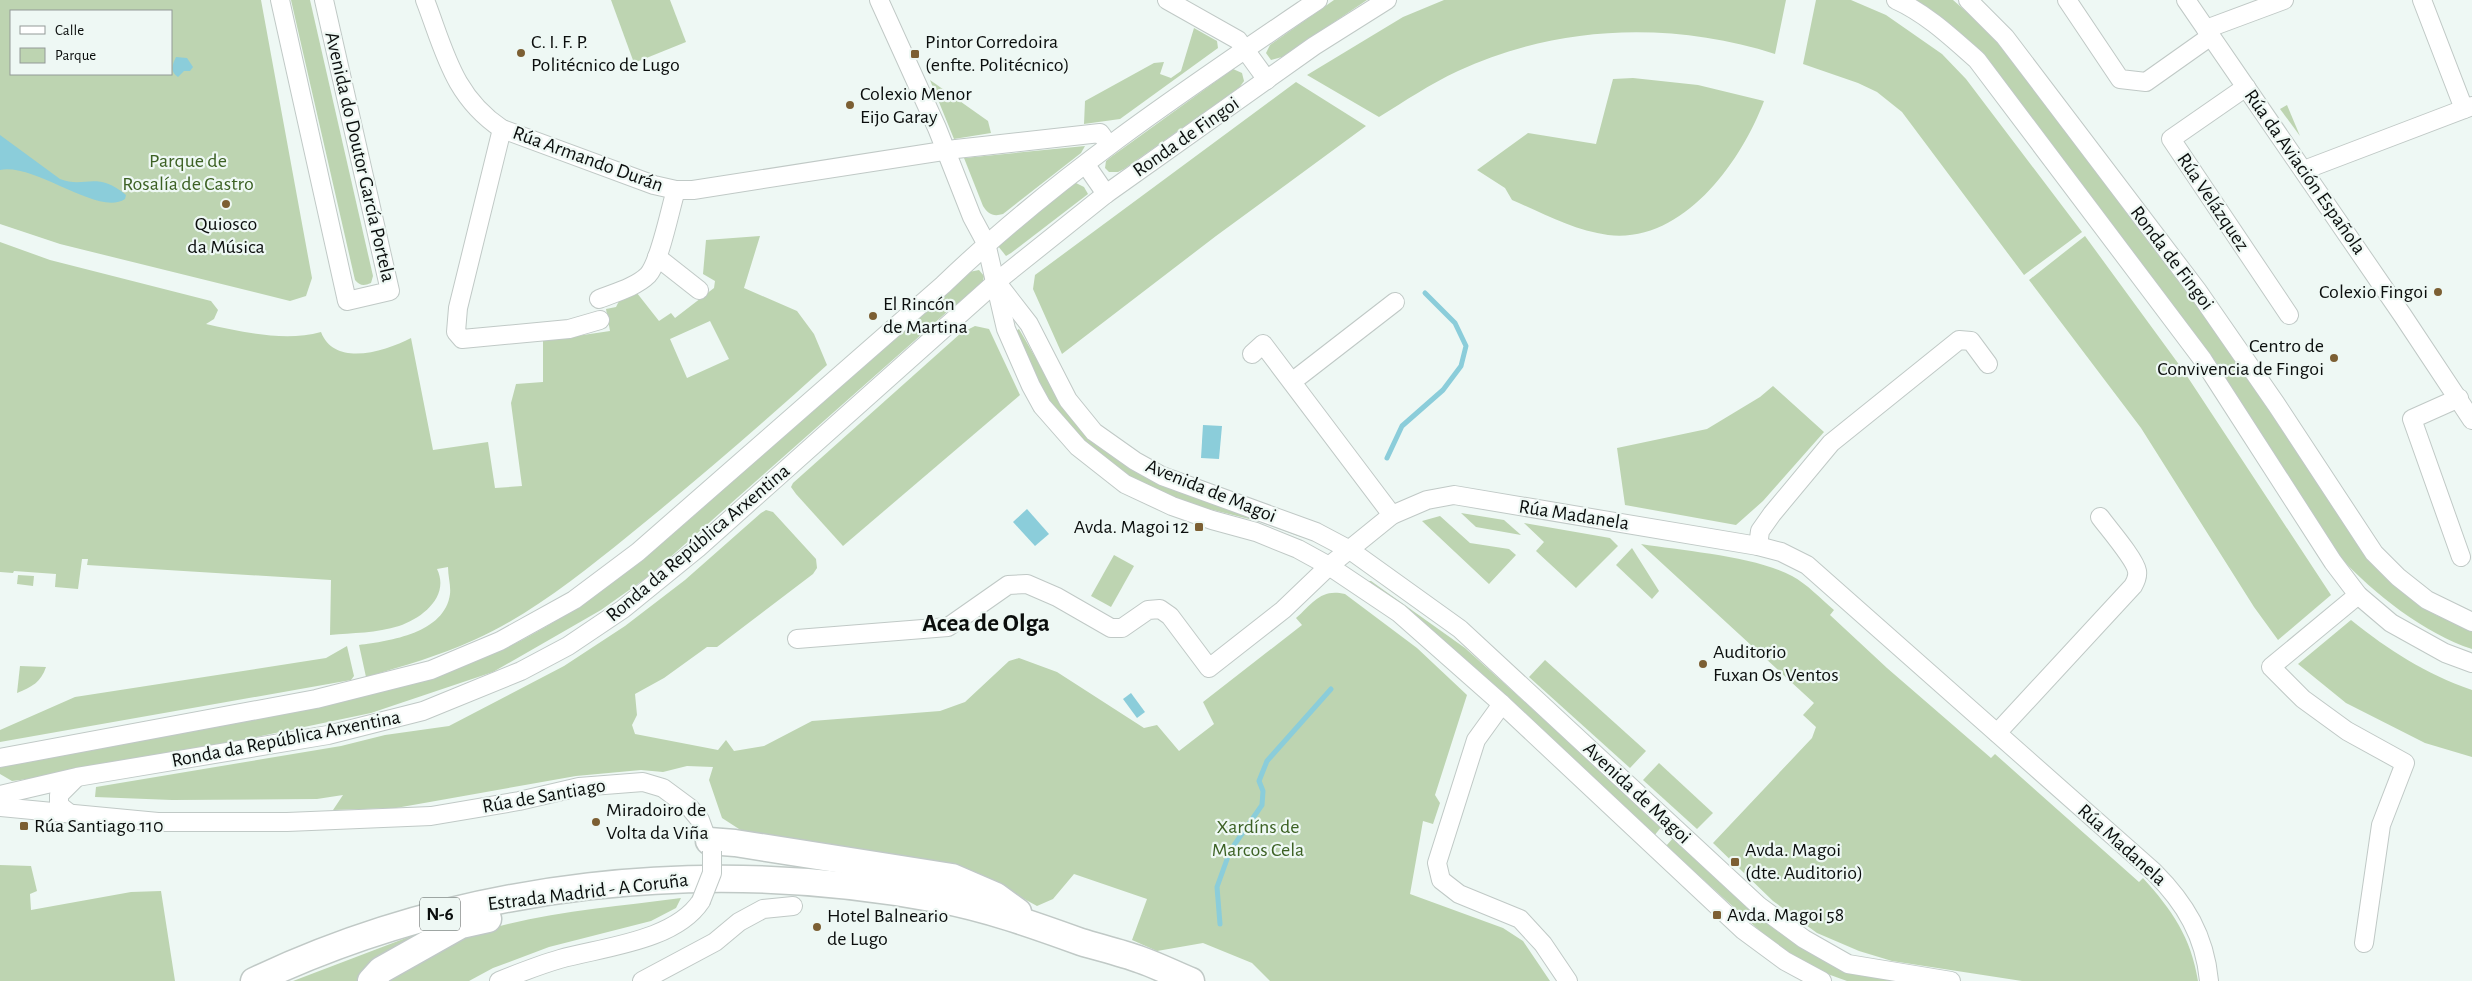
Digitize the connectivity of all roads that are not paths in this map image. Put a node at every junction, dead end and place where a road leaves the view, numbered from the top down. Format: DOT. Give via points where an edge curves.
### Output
graph roads {
  1 [pos="280,0"];
  2 [pos="324,0"];
  3 [pos="425,0"];
  4 [pos="879,0"];
  5 [pos="1167,0"];
  6 [pos="1318,0"];
  7 [pos="1387,0"];
  8 [pos="1896,0"];
  9 [pos="1968,0"];
  10 [pos="2067,0"];
  11 [pos="2186,0"];
  12 [pos="2284,0"];
  13 [pos="2422,0"];
  14 [pos="2209,33"];
  15 [pos="1245,49"];
  16 [pos="1267,80"];
  17 [pos="2246,87"];
  18 [pos="2468,108"];
  19 [pos="502,129"];
  20 [pos="1103,137"];
  21 [pos="945,151"];
  22 [pos="1086,165"];
  23 [pos="2304,170"];
  24 [pos="676,190"];
  25 [pos="1106,194"];
  26 [pos="986,243"];
  27 [pos="657,257"];
  28 [pos="996,282"];
  29 [pos="699,290"];
  30 [pos="599,299"];
  31 [pos="1395,302"];
  32 [pos="2290,315"];
  33 [pos="600,320"];
  34 [pos="1252,354"];
  35 [pos="1988,364"];
  36 [pos="1293,381"];
  37 [pos="2459,398"];
  38 [pos="2472,420"];
  39 [pos="1392,515"];
  40 [pos="2100,517"];
  41 [pos="1758,546"];
  42 [pos="1350,550"];
  43 [pos="2461,557"];
  44 [pos="1329,566"];
  45 [pos="2358,595"];
  46 [pos="2472,622"];
  47 [pos="797,638"];
  48 [pos="2472,663"];
  49 [pos="1502,704"];
  50 [pos="1997,733"];
  51 [pos="0,758"];
  52 [pos="77,777"];
  53 [pos="0,795"];
  54 [pos="0,807"];
  55 [pos="69,813"];
  56 [pos="710,846"];
  57 [pos="636,881"];
  58 [pos="792,906"];
  59 [pos="1036,926"];
  60 [pos="1086,943"];
  61 [pos="2364,943"];
  62 [pos="254,981"];
  63 [pos="371,981"];
  64 [pos="499,981"];
  65 [pos="642,981"];
  66 [pos="1148,981"];
  67 [pos="1191,981"];
  68 [pos="1568,981"];
  69 [pos="1822,981"];
  70 [pos="1951,981"];
  71 [pos="2209,981"];
  1 -- 2 [label="street, Avenida do Doutor García Portela" via="347,301 390,291"];
  3 -- 19 [label="street, Rúa Armando Durán" via="455,80 485,118"];
  4 -- 21 [label="street"];
  5 -- 15 [label="street" via="1229,34"];
  6 -- 15 [label="street, Ronda de Fingoi"];
  7 -- 16 [label="street, Ronda de Fingoi"];
  8 -- 45 [label="street, Ronda de Fingoi" via="1910,6 1947,33 1977,60 2202,360 2333,562"];
  9 -- 46 [label="street, Ronda de Fingoi" via="2005,37 2197,290 2374,553 2427,600"];
  10 -- 14 [label="street" via="2120,79 2146,82"];
  11 -- 14 [label="street, Rúa da Aviación Española"];
  12 -- 14 [label="street"];
  13 -- 18 [label="street"];
  14 -- 17 [label="street, Rúa da Aviación Española"];
  15 -- 16 [label="street"];
  15 -- 22 [label="street, Ronda de Fingoi"];
  16 -- 25 [label="street, Ronda de Fingoi"];
  17 -- 23 [label="street, Rúa da Aviación Española"];
  17 -- 32 [label="street, Rúa Velázquez" via="2171,139"];
  18 -- 23 [label="street"];
  19 -- 24 [label="street, Rúa Armando Durán" via="654,185"];
  19 -- 33 [label="street" via="458,308 456,332 462,339 569,329"];
  20 -- 21 [label="street, Rúa Armando Durán" via="1100,133"];
  21 -- 24 [label="street, Rúa Armando Durán"];
  21 -- 26 [label="street"];
  22 -- 25 [label="street"];
  22 -- 26 [label="street, Ronda de Fingoi"];
  23 -- 37 [label="street, Rúa da Aviación Española"];
  24 -- 27 [label="street"];
  25 -- 28 [label="street, Ronda de Fingoi"];
  26 -- 28 [label="street"];
  26 -- 51 [label="street, Ronda da República Arxentina" via="943,285 638,552 574,600 500,641 431,670 316,699"];
  27 -- 29 [label="street"];
  27 -- 30 [label="street" via="648,275"];
  28 -- 42 [label="street, Avenida de Magoi" via="1029,324 1068,400 1094,432 1162,476 1306,529"];
  28 -- 44 [label="street, Avenida de Magoi" via="1006,329 1031,386 1042,406 1078,447 1132,487 1172,506 1256,532"];
  28 -- 52 [label="street, Ronda da República Arxentina" via="698,548 623,609 568,646 521,671 423,711 328,735"];
  31 -- 36 [label="street"];
  34 -- 36 [label="street" via="1263,344"];
  35 -- 41 [label="street" via="1971,341 1959,340 1931,361 1831,442 1760,531"];
  36 -- 39 [label="street"];
  37 -- 38 [label="street, Rúa da Aviación Española"];
  37 -- 43 [label="street" via="2412,419"];
  39 -- 41 [label="street, Rúa Madanela" via="1427,500 1454,496"];
  39 -- 42 [label="street, Rúa Madanela"];
  40 -- 50 [label="street" via="2132,560 2137,578"];
  41 -- 50 [label="street, Rúa Madanela" via="1781,552 1807,565"];
  42 -- 44 [label="street"];
  42 -- 70 [label="street, Avenida de Magoi" via="1460,629 1759,906 1804,939 1848,964"];
  44 -- 47 [label="street" via="1283,610 1209,668 1170,616 1160,609 1148,610 1122,628 1112,628 1027,584 1008,585 948,627"];
  44 -- 49 [label="street, Avenida de Magoi" via="1399,613"];
  45 -- 48 [label="street, Ronda de Fingoi" via="2391,623 2445,653"];
  45 -- 61 [label="street" via="2271,668 2303,699 2340,726 2405,763 2381,825"];
  49 -- 68 [label="street" via="1476,740 1437,863 1441,880 1459,894 1520,919 1543,944"];
  49 -- 69 [label="street, Avenida de Magoi" via="1743,930 1785,961"];
  50 -- 71 [label="street, Rúa Madanela" via="2170,889 2193,921 2205,955"];
  52 -- 53 [label="street, Ronda da República Arxentina"];
  52 -- 55 [label="street" via="59,795 59,805"];
  54 -- 55 [label="street, Rúa de Santiago"];
  55 -- 56 [label="street, Rúa de Santiago" via="158,822 287,822 431,816 579,787 643,782 656,785 682,801 700,820"];
  56 -- 59 [label="highway" via="735,843 952,877 996,896"];
  56 -- 64 [label="street, Rúa de Santiago, bridge" via="712,873 701,901 690,915 666,930 531,968"];
  57 -- 59 [label="highway, Estrada Madrid - A Coruña / N-6" via="761,878 848,884 939,899"];
  57 -- 62 [label="highway, Estrada Madrid - A Coruña / N-6" via="522,896 453,910 343,944"];
  57 -- 63 [label="highway" via="461,925 381,970"];
  58 -- 65 [label="street" via="763,909 715,942"];
  59 -- 60 [label="highway, Estrada Madrid - A Coruña / N-6"];
  60 -- 66 [label="highway" via="1110,963"];
  60 -- 67 [label="highway, Estrada Madrid - A Coruña / N-6" via="1142,960"];
}
